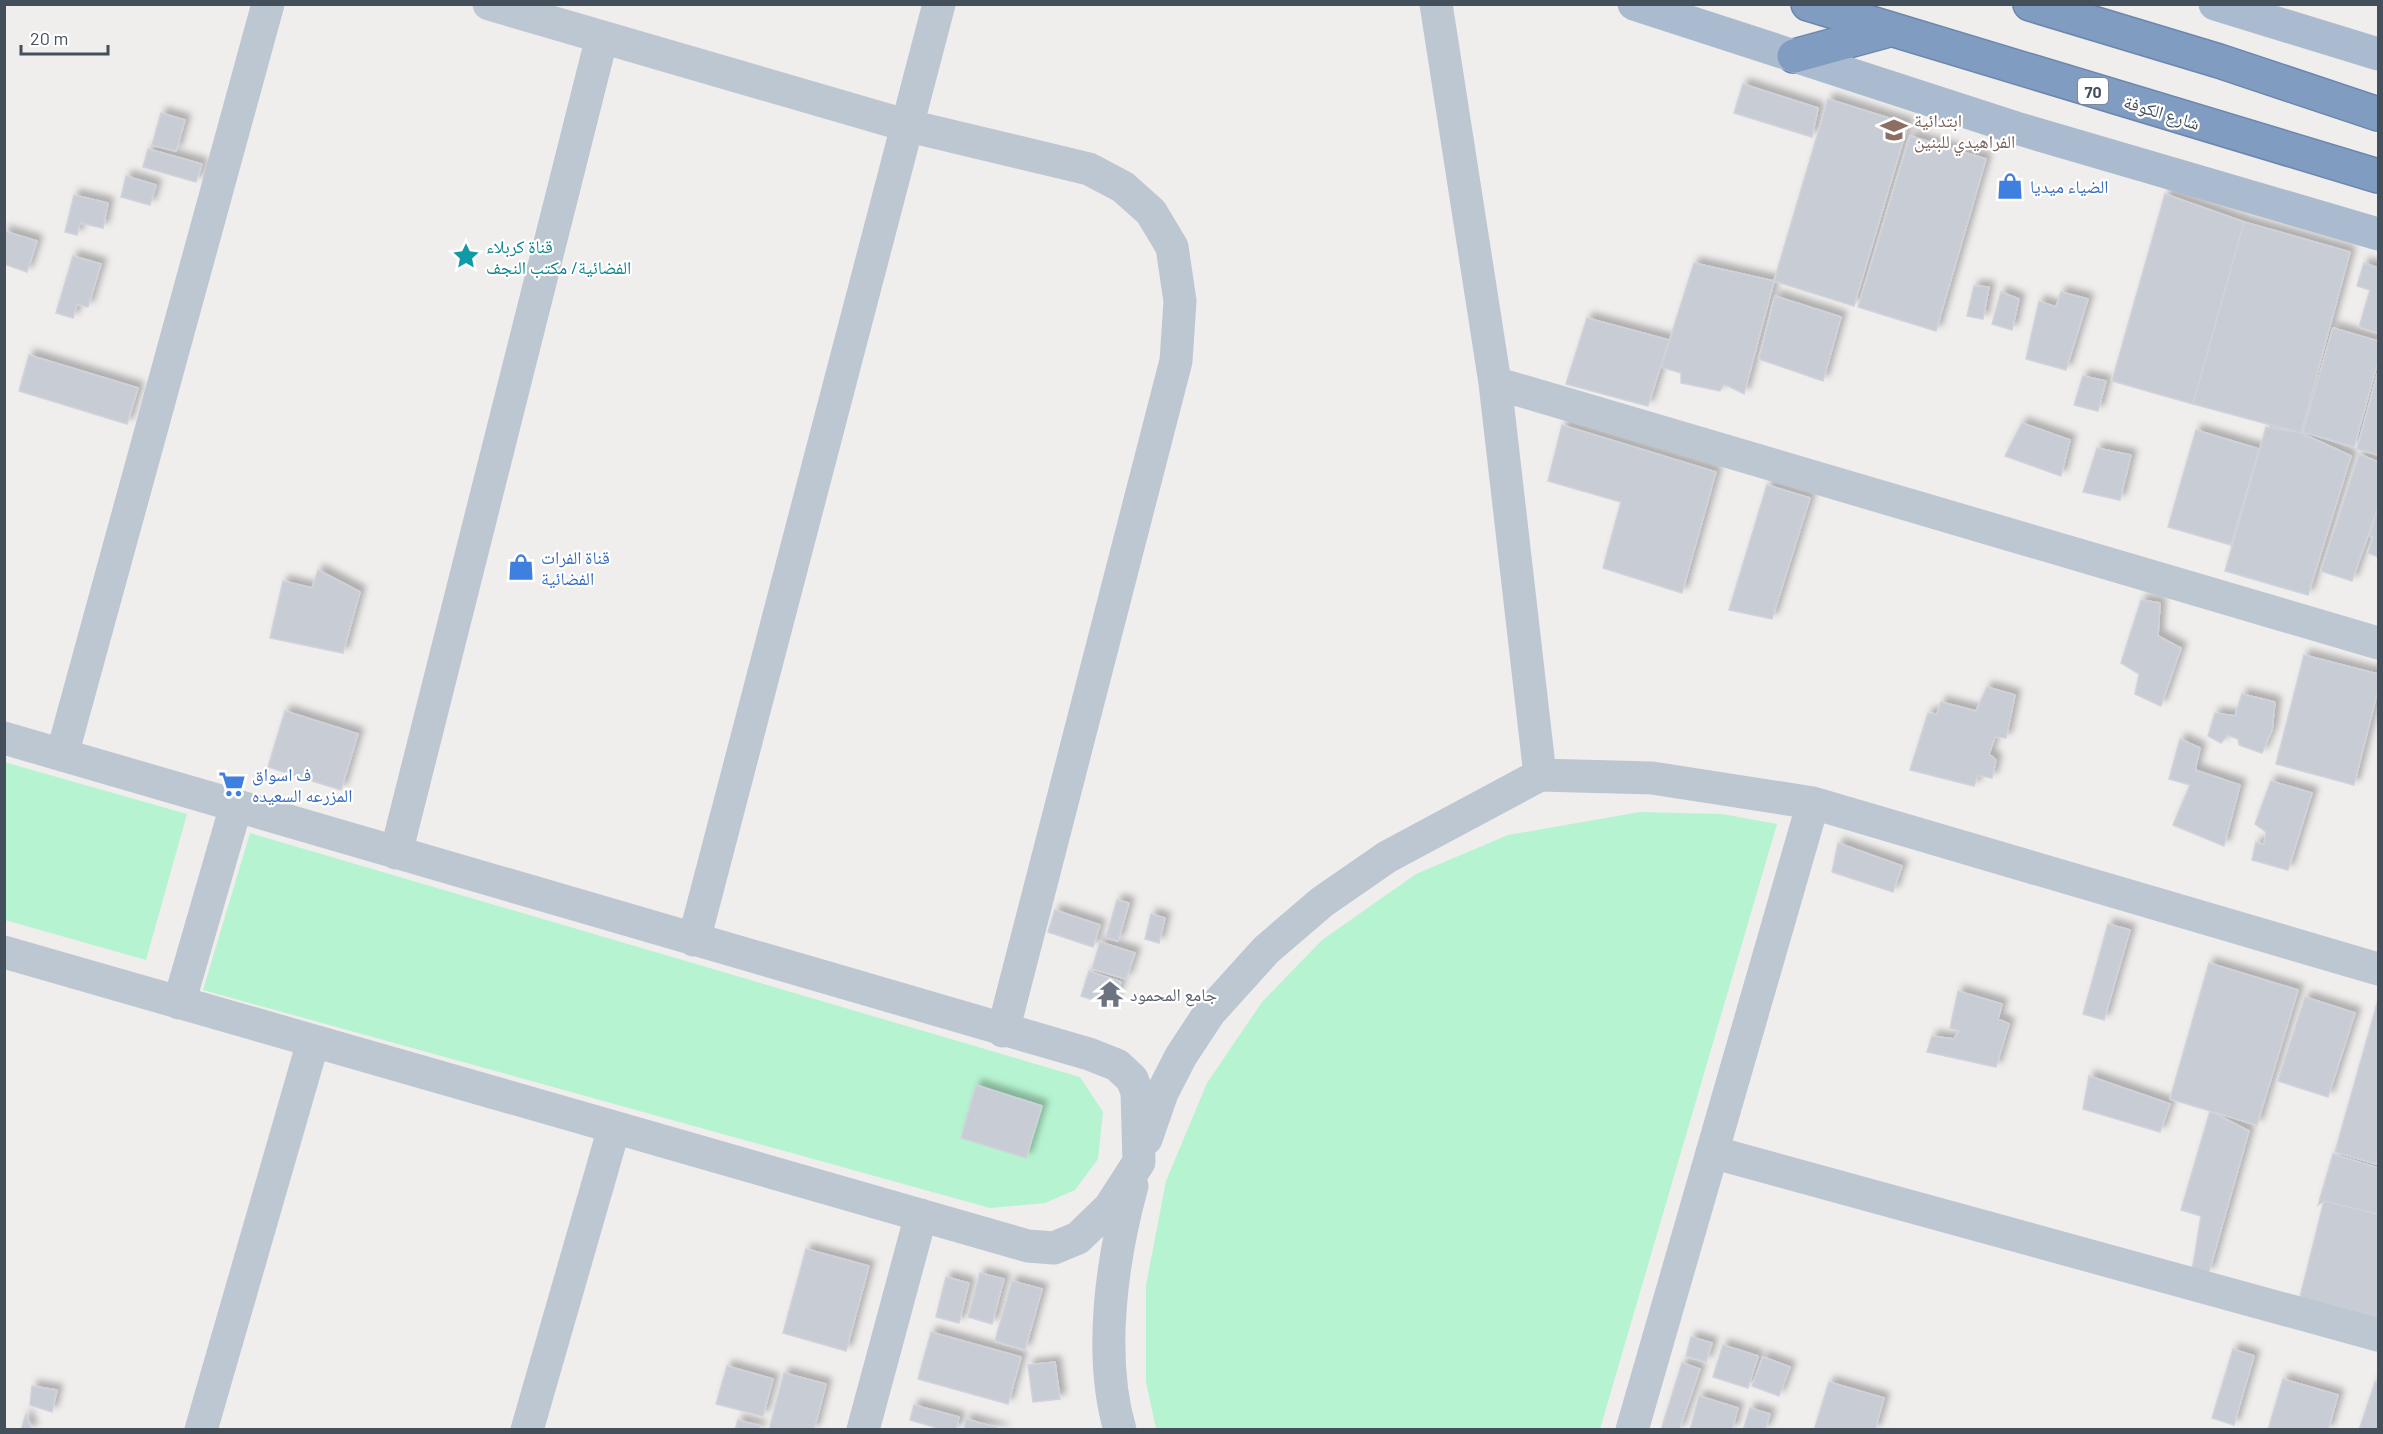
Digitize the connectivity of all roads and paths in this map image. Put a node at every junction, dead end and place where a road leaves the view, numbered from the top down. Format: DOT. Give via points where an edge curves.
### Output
graph roads {
  1 [pos="268,4"];
  2 [pos="489,4"];
  3 [pos="939,4"];
  4 [pos="1436,4"];
  5 [pos="1634,4"];
  6 [pos="1809,4"];
  7 [pos="2030,4"];
  8 [pos="2224,5"];
  9 [pos="1889,30"];
  10 [pos="602,37"];
  11 [pos="2379,54"];
  12 [pos="1794,56"];
  13 [pos="2379,114"];
  14 [pos="905,125"];
  15 [pos="2379,176"];
  16 [pos="2379,234"];
  17 [pos="1495,383"];
  18 [pos="2379,643"];
  19 [pos="4,738"];
  20 [pos="62,755"];
  21 [pos="1540,775"];
  22 [pos="1813,803"];
  23 [pos="236,806"];
  24 [pos="396,853"];
  25 [pos="694,940"];
  26 [pos="7,962"];
  27 [pos="2379,969"];
  28 [pos="179,1003"];
  29 [pos="1003,1031"];
  30 [pos="313,1041"];
  31 [pos="614,1128"];
  32 [pos="1712,1152"];
  33 [pos="1139,1162"];
  34 [pos="921,1215"];
  35 [pos="2379,1335"];
  36 [pos="201,1430"];
  37 [pos="527,1430"];
  38 [pos="863,1430"];
  39 [pos="1120,1430"];
  40 [pos="1632,1430"];
  1 -- 20 [label="street"];
  2 -- 10 [label="street"];
  3 -- 14 [label="street"];
  4 -- 17 [label="street"];
  5 -- 12 [label="main road"];
  6 -- 9 [label="highway, شارع الكوفة / 70"];
  7 -- 13 [label="highway"];
  8 -- 11 [label="main road"];
  9 -- 12 [label="highway"];
  9 -- 15 [label="highway, شارع الكوفة / 70"];
  10 -- 14 [label="street"];
  10 -- 24 [label="street"];
  12 -- 16 [label="main road" via="2016,128"];
  14 -- 25 [label="street"];
  14 -- 29 [label="street" via="1089,169 1123,187 1151,212 1172,247 1180,301 1176,361"];
  17 -- 18 [label="street"];
  17 -- 21 [label="street"];
  19 -- 20 [label="street"];
  20 -- 23 [label="street"];
  21 -- 22 [label="street" via="1652,778"];
  21 -- 33 [label="street" via="1387,857 1322,902 1266,951 1210,1012 1181,1056 1162,1093"];
  22 -- 27 [label="street"];
  22 -- 32 [label="street"];
  23 -- 24 [label="street"];
  23 -- 28 [label="street"];
  24 -- 25 [label="street"];
  25 -- 29 [label="street"];
  26 -- 28 [label="street"];
  28 -- 30 [label="street"];
  29 -- 33 [label="street" via="1117,1065 1132,1079 1137,1092"];
  30 -- 31 [label="street"];
  30 -- 36 [label="street"];
  31 -- 34 [label="street"];
  31 -- 37 [label="street"];
  32 -- 35 [label="street"];
  32 -- 40 [label="street"];
  33 -- 34 [label="street" via="1094,1225 1054,1248 1028,1246"];
  33 -- 39 [label="street" via="1122,1223 1110,1321"];
  34 -- 38 [label="street"];
}
